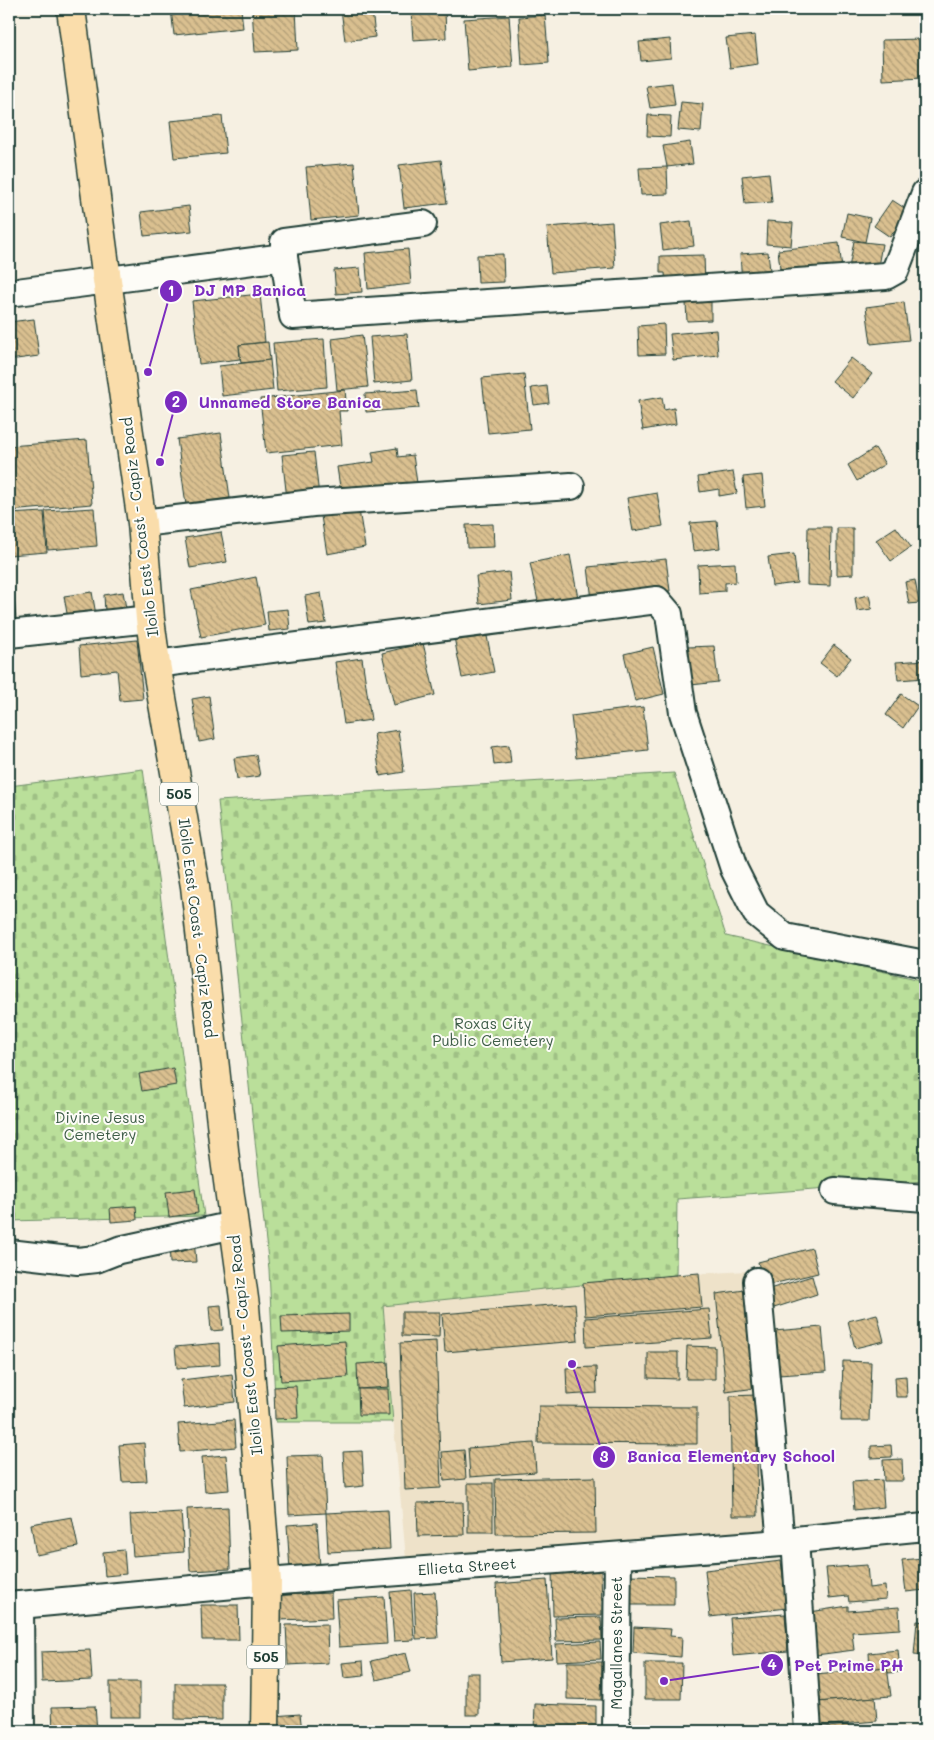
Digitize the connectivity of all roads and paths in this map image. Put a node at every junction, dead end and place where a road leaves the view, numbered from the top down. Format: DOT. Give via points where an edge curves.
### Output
graph roads {
  1 [pos="71,9"];
  2 [pos="925,193"];
  3 [pos="423,224"];
  4 [pos="284,258"];
  5 [pos="107,280"];
  6 [pos="9,293"];
  7 [pos="571,486"];
  8 [pos="142,523"];
  9 [pos="150,618"];
  10 [pos="9,634"];
  11 [pos="156,664"];
  12 [pos="925,964"];
  13 [pos="835,1190"];
  14 [pos="925,1202"];
  15 [pos="234,1225"];
  16 [pos="9,1252"];
  17 [pos="757,1281"];
  18 [pos="925,1528"];
  19 [pos="788,1541"];
  20 [pos="618,1556"];
  21 [pos="267,1582"];
  22 [pos="14,1606"];
  23 [pos="21,1731"];
  24 [pos="265,1731"];
  25 [pos="616,1731"];
  26 [pos="808,1731"];
  1 -- 5 [label="main road, Iloilo East Coast - Capiz Road / 505"];
  2 -- 4 [label="street" via="895,270 886,276 293,316"];
  3 -- 4 [label="street" via="284,242"];
  4 -- 5 [label="street"];
  5 -- 6 [label="street"];
  5 -- 8 [label="main road, Iloilo East Coast - Capiz Road / 505"];
  7 -- 8 [label="street" via="313,503"];
  8 -- 9 [label="main road, Iloilo East Coast - Capiz Road / 505"];
  9 -- 10 [label="street"];
  9 -- 11 [label="main road, Iloilo East Coast - Capiz Road / 505"];
  11 -- 12 [label="street" via="657,600 669,614 683,713 734,869 756,913 785,937"];
  11 -- 15 [label="main road, Iloilo East Coast - Capiz Road / 505" via="195,886"];
  13 -- 14 [label="street"];
  15 -- 16 [label="street" via="119,1250 96,1259 78,1261"];
  15 -- 21 [label="main road, Iloilo East Coast - Capiz Road / 505" via="245,1306"];
  17 -- 19 [label="street"];
  18 -- 19 [label="street, Ellieta Street"];
  19 -- 20 [label="street, Ellieta Street"];
  19 -- 26 [label="street"];
  20 -- 21 [label="street, Ellieta Street"];
  20 -- 25 [label="street, Magallanes Street"];
  21 -- 22 [label="street, Ellieta Street"];
  21 -- 24 [label="main road, 505"];
  22 -- 23 [label="street"];
}
